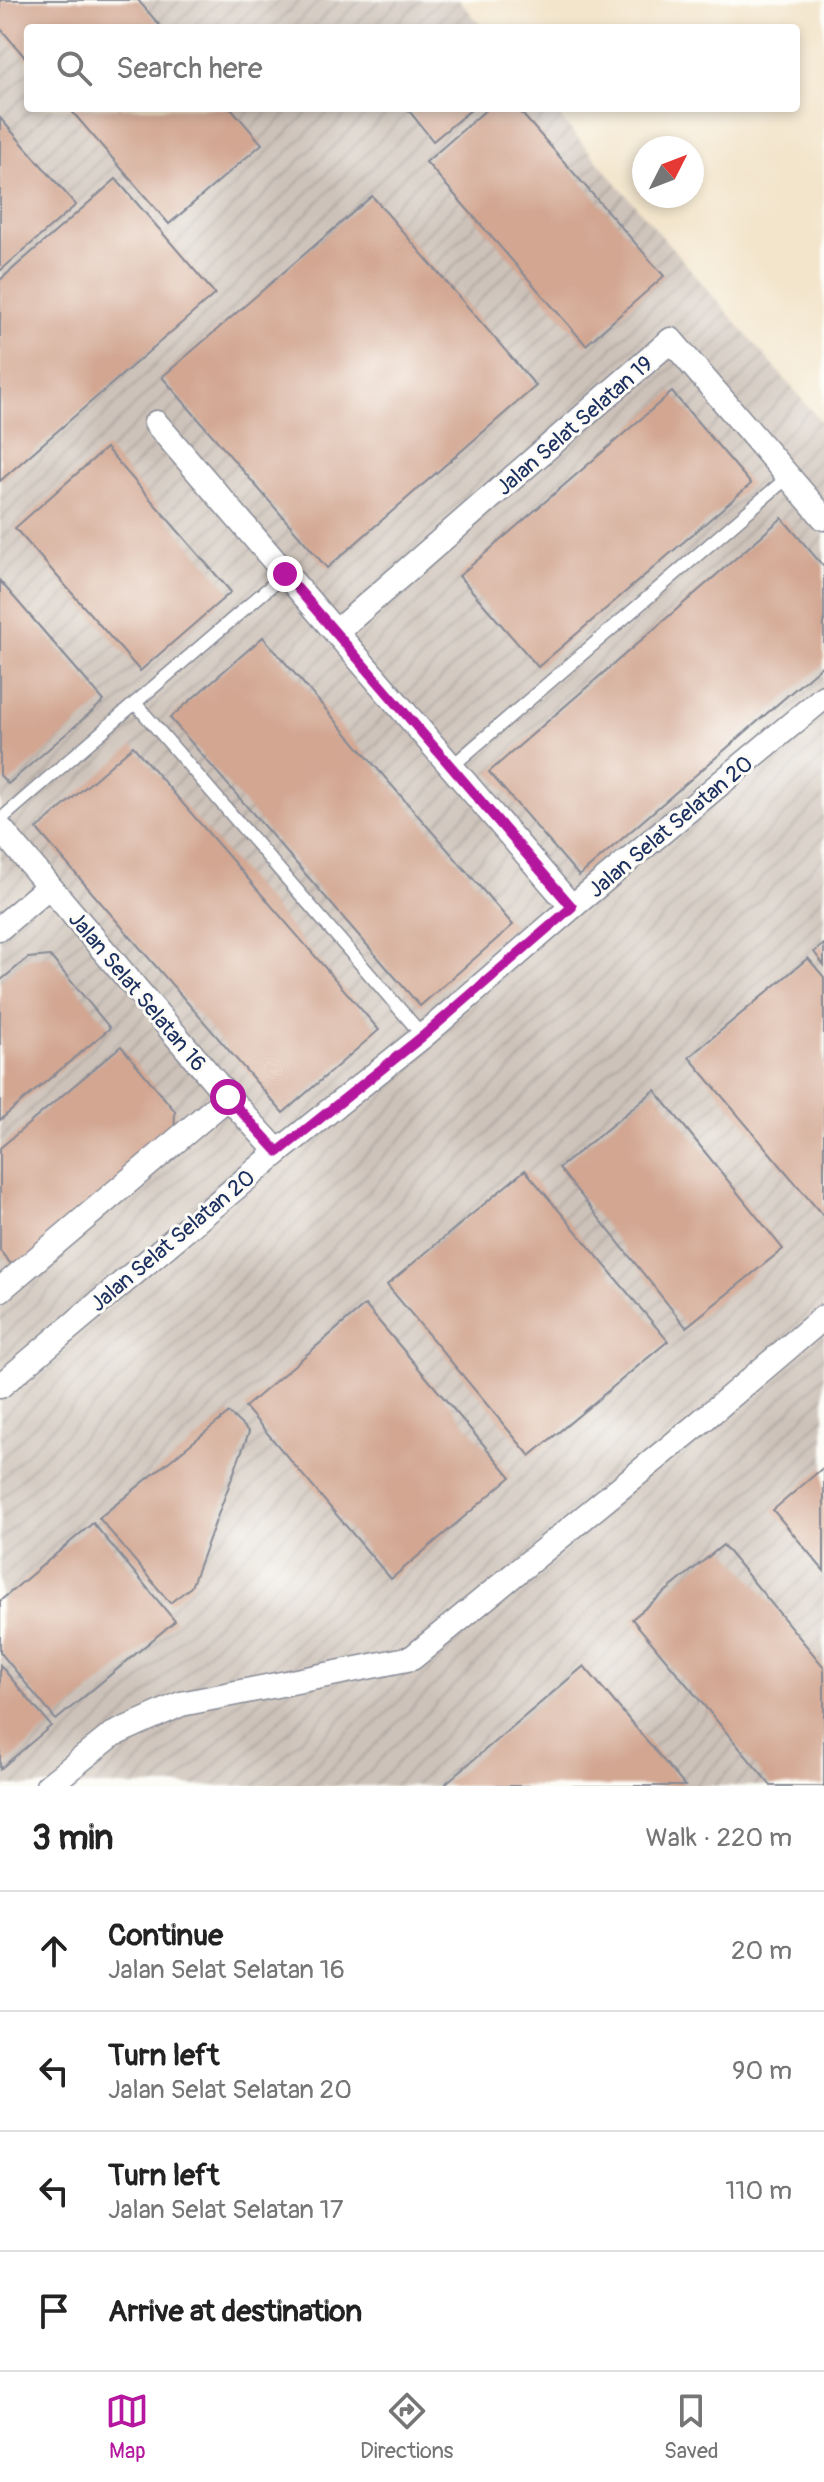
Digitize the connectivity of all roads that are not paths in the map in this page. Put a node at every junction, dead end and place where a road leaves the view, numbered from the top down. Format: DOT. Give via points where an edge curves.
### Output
graph roads {
  1 [pos="156,423"];
  2 [pos="788,477"];
  3 [pos="824,518"];
  4 [pos="285,574"];
  5 [pos="336,632"];
  6 [pos="824,697"];
  7 [pos="135,703"];
  8 [pos="451,767"];
  9 [pos="0,820"];
  10 [pos="0,828"];
  11 [pos="49,886"];
  12 [pos="572,907"];
  13 [pos="0,928"];
  14 [pos="423,1036"];
  15 [pos="228,1097"];
  16 [pos="278,1152"];
  17 [pos="0,1290"];
  18 [pos="824,1317"];
  19 [pos="0,1386"];
  20 [pos="48,1786"];
  1 -- 4 [label="street"];
  2 -- 3 [label="street, Jalan Selat Selatan 19"];
  2 -- 5 [label="street, Jalan Selat Selatan 19" via="671,340"];
  2 -- 8 [label="lane"];
  4 -- 5 [label="street"];
  4 -- 7 [label="lane"];
  5 -- 8 [label="street"];
  6 -- 12 [label="street, Jalan Selat Selatan 20"];
  7 -- 9 [label="lane"];
  7 -- 14 [label="lane"];
  8 -- 12 [label="street"];
  10 -- 11 [label="street, Jalan Selat Selatan 16"];
  11 -- 13 [label="street"];
  11 -- 15 [label="street, Jalan Selat Selatan 16"];
  12 -- 14 [label="street, Jalan Selat Selatan 20"];
  14 -- 16 [label="street, Jalan Selat Selatan 20"];
  15 -- 16 [label="street, Jalan Selat Selatan 16"];
  15 -- 17 [label="street"];
  16 -- 19 [label="street, Jalan Selat Selatan 20"];
  18 -- 20 [label="street" via="412,1658 181,1704 112,1735"];
}
